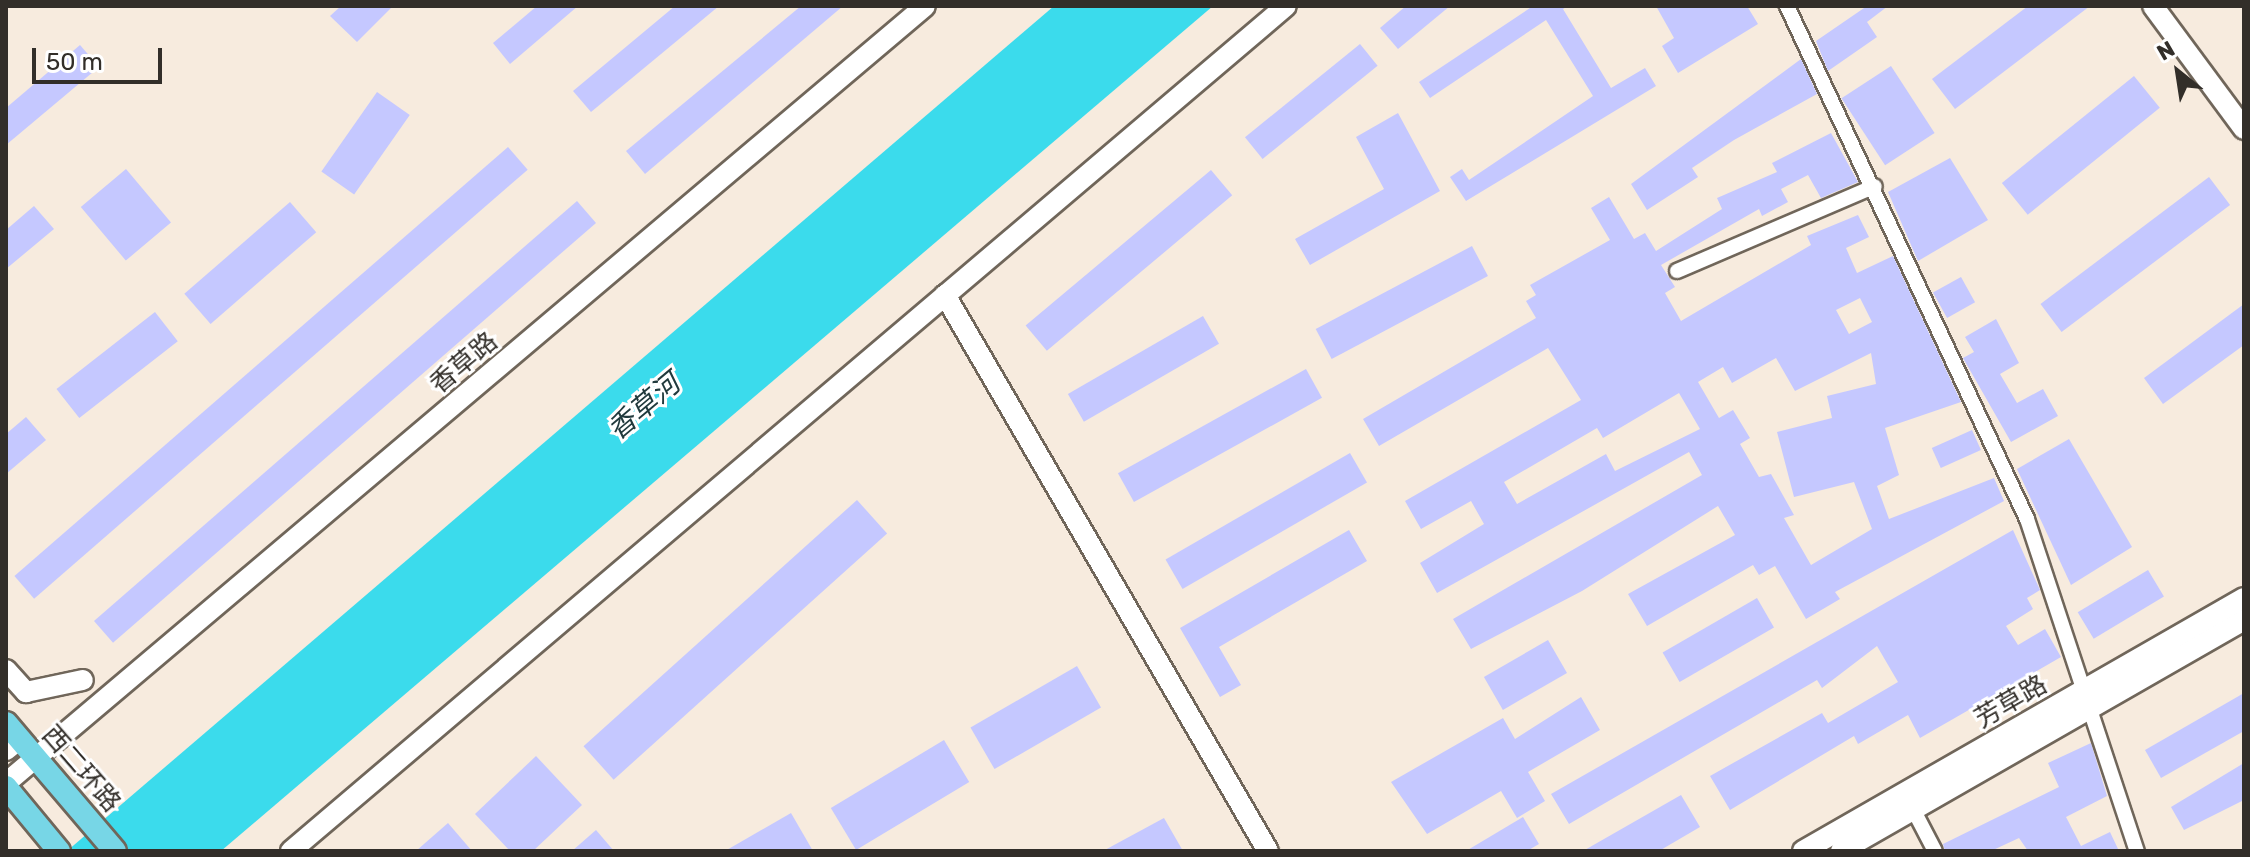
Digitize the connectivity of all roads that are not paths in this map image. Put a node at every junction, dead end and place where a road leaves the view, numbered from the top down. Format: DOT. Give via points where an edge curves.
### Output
graph roads {
  1 [pos="925,6"];
  2 [pos="1286,6"];
  3 [pos="1787,6"];
  4 [pos="2153,6"];
  5 [pos="2244,129"];
  6 [pos="1875,186"];
  7 [pos="1677,271"];
  8 [pos="945,295"];
  9 [pos="2244,598"];
  10 [pos="2244,620"];
  11 [pos="6,670"];
  12 [pos="83,680"];
  13 [pos="2089,698"];
  14 [pos="10,738"];
  15 [pos="37,760"];
  16 [pos="6,785"];
  17 [pos="1913,809"];
  18 [pos="52,843"];
  19 [pos="115,851"];
  20 [pos="291,851"];
  21 [pos="1268,851"];
  22 [pos="1803,851"];
  23 [pos="1841,851"];
  24 [pos="1935,851"];
  25 [pos="2137,851"];
  1 -- 15 [label="street, 香草路"];
  2 -- 8 [label="street"];
  3 -- 6 [label="street"];
  4 -- 5 [label="street"];
  6 -- 7 [label="street"];
  6 -- 13 [label="street" via="2027,519"];
  8 -- 20 [label="street"];
  8 -- 21 [label="street"];
  9 -- 13 [label="street, 芳草路"];
  10 -- 13 [label="street, 芳草路"];
  11 -- 12 [label="street" via="26,692"];
  13 -- 17 [label="street, 芳草路"];
  13 -- 22 [label="street, 芳草路"];
  13 -- 25 [label="street"];
  14 -- 15 [label="main road, 西二环路"];
  15 -- 16 [label="street, 香草路"];
  15 -- 19 [label="main road, 西二环路"];
  16 -- 18 [label="main road"];
  17 -- 23 [label="street, 芳草路"];
  17 -- 24 [label="street"];
}
